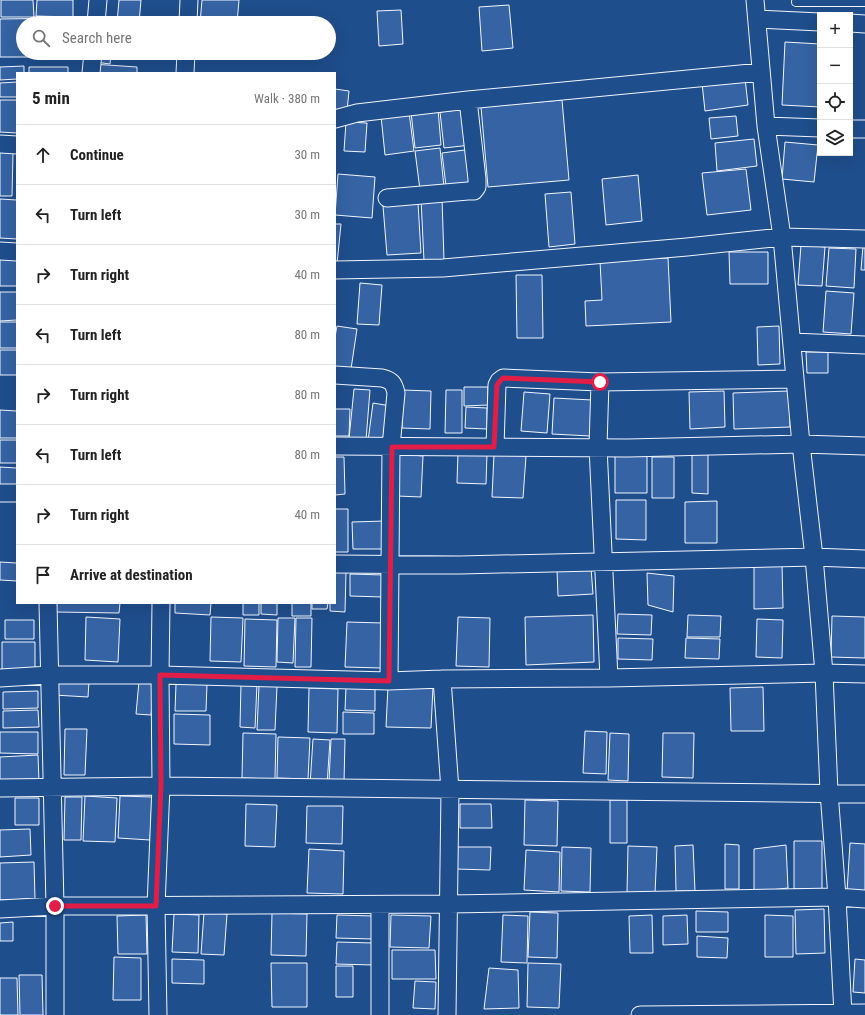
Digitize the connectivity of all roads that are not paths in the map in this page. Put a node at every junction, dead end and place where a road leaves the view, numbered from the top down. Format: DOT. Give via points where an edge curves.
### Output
graph roads {
  1 [pos="98,0"];
  2 [pos="189,0"];
  3 [pos="755,0"];
  4 [pos="796,2"];
  5 [pos="865,2"];
  6 [pos="97,16"];
  7 [pos="188,16"];
  8 [pos="757,19"];
  9 [pos="817,22"];
  10 [pos="853,23"];
  11 [pos="865,24"];
  12 [pos="92,60"];
  13 [pos="186,60"];
  14 [pos="91,72"];
  15 [pos="185,72"];
  16 [pos="761,72"];
  17 [pos="468,100"];
  18 [pos="336,119"];
  19 [pos="766,126"];
  20 [pos="817,128"];
  21 [pos="853,129"];
  22 [pos="865,129"];
  23 [pos="0,144"];
  24 [pos="16,144"];
  25 [pos="387,198"];
  26 [pos="782,237"];
  27 [pos="865,239"];
  28 [pos="0,251"];
  29 [pos="16,252"];
  30 [pos="336,270"];
  31 [pos="792,342"];
  32 [pos="865,345"];
  33 [pos="336,376"];
  34 [pos="795,379"];
  35 [pos="600,382"];
  36 [pos="801,444"];
  37 [pos="336,446"];
  38 [pos="865,446"];
  39 [pos="392,447"];
  40 [pos="494,447"];
  41 [pos="598,447"];
  42 [pos="0,493"];
  43 [pos="16,493"];
  44 [pos="814,557"];
  45 [pos="865,559"];
  46 [pos="603,562"];
  47 [pos="336,564"];
  48 [pos="389,565"];
  49 [pos="48,604"];
  50 [pos="161,604"];
  51 [pos="824,673"];
  52 [pos="865,674"];
  53 [pos="49,675"];
  54 [pos="160,675"];
  55 [pos="0,678"];
  56 [pos="609,678"];
  57 [pos="442,679"];
  58 [pos="389,681"];
  59 [pos="161,786"];
  60 [pos="0,788"];
  61 [pos="52,788"];
  62 [pos="450,790"];
  63 [pos="829,792"];
  64 [pos="865,794"];
  65 [pos="837,898"];
  66 [pos="865,899"];
  67 [pos="449,904"];
  68 [pos="380,905"];
  69 [pos="55,906"];
  70 [pos="156,906"];
  71 [pos="0,909"];
  72 [pos="865,1013"];
  73 [pos="843,1014"];
  74 [pos="55,1015"];
  75 [pos="153,1015"];
  76 [pos="159,1015"];
  77 [pos="380,1015"];
  78 [pos="447,1015"];
  79 [pos="640,1015"];
  1 -- 6 [label="street"];
  2 -- 7 [label="street"];
  3 -- 8 [label="street"];
  4 -- 5 [label="lane"];
  8 -- 9 [label="street"];
  8 -- 16 [label="street"];
  10 -- 11 [label="street"];
  12 -- 14 [label="street"];
  13 -- 15 [label="street"];
  16 -- 17 [label="street"];
  16 -- 19 [label="street"];
  17 -- 18 [label="street" via="357,113"];
  17 -- 25 [label="street" via="478,180 474,191"];
  19 -- 20 [label="street"];
  19 -- 26 [label="street"];
  21 -- 22 [label="street"];
  23 -- 24 [label="street"];
  26 -- 27 [label="street"];
  26 -- 30 [label="street" via="444,268"];
  26 -- 31 [label="street"];
  28 -- 29 [label="street"];
  31 -- 32 [label="street"];
  31 -- 34 [label="street"];
  33 -- 39 [label="street" via="382,378 394,384 396,393"];
  34 -- 35 [label="street"];
  34 -- 36 [label="street"];
  35 -- 40 [label="street" via="503,378 497,385"];
  35 -- 41 [label="street"];
  36 -- 38 [label="street"];
  36 -- 41 [label="street"];
  36 -- 44 [label="street"];
  37 -- 39 [label="street"];
  39 -- 40 [label="street"];
  39 -- 48 [label="street"];
  40 -- 41 [label="street"];
  41 -- 46 [label="street"];
  42 -- 43 [label="street"];
  44 -- 45 [label="street"];
  44 -- 46 [label="street"];
  44 -- 51 [label="street"];
  46 -- 48 [label="street"];
  46 -- 56 [label="street"];
  47 -- 48 [label="street"];
  48 -- 58 [label="street"];
  49 -- 53 [label="street"];
  50 -- 54 [label="street"];
  51 -- 52 [label="street"];
  51 -- 56 [label="street"];
  51 -- 63 [label="street"];
  53 -- 54 [label="street"];
  53 -- 55 [label="street"];
  53 -- 61 [label="street"];
  54 -- 58 [label="street"];
  54 -- 59 [label="street"];
  56 -- 57 [label="street"];
  57 -- 58 [label="street"];
  57 -- 62 [label="street"];
  59 -- 61 [label="street"];
  59 -- 62 [label="street"];
  59 -- 70 [label="street"];
  60 -- 61 [label="street"];
  61 -- 69 [label="street"];
  62 -- 63 [label="street"];
  62 -- 67 [label="street"];
  63 -- 64 [label="street"];
  63 -- 65 [label="street"];
  65 -- 66 [label="street"];
  65 -- 67 [label="street"];
  65 -- 73 [label="street"];
  67 -- 68 [label="street"];
  67 -- 78 [label="street"];
  68 -- 70 [label="street"];
  68 -- 77 [label="street"];
  69 -- 70 [label="street"];
  69 -- 71 [label="street"];
  69 -- 74 [label="street"];
  70 -- 76 [label="street"];
  72 -- 73 [label="street"];
  73 -- 79 [label="street"];
  75 -- 76 [label="street"];
}
